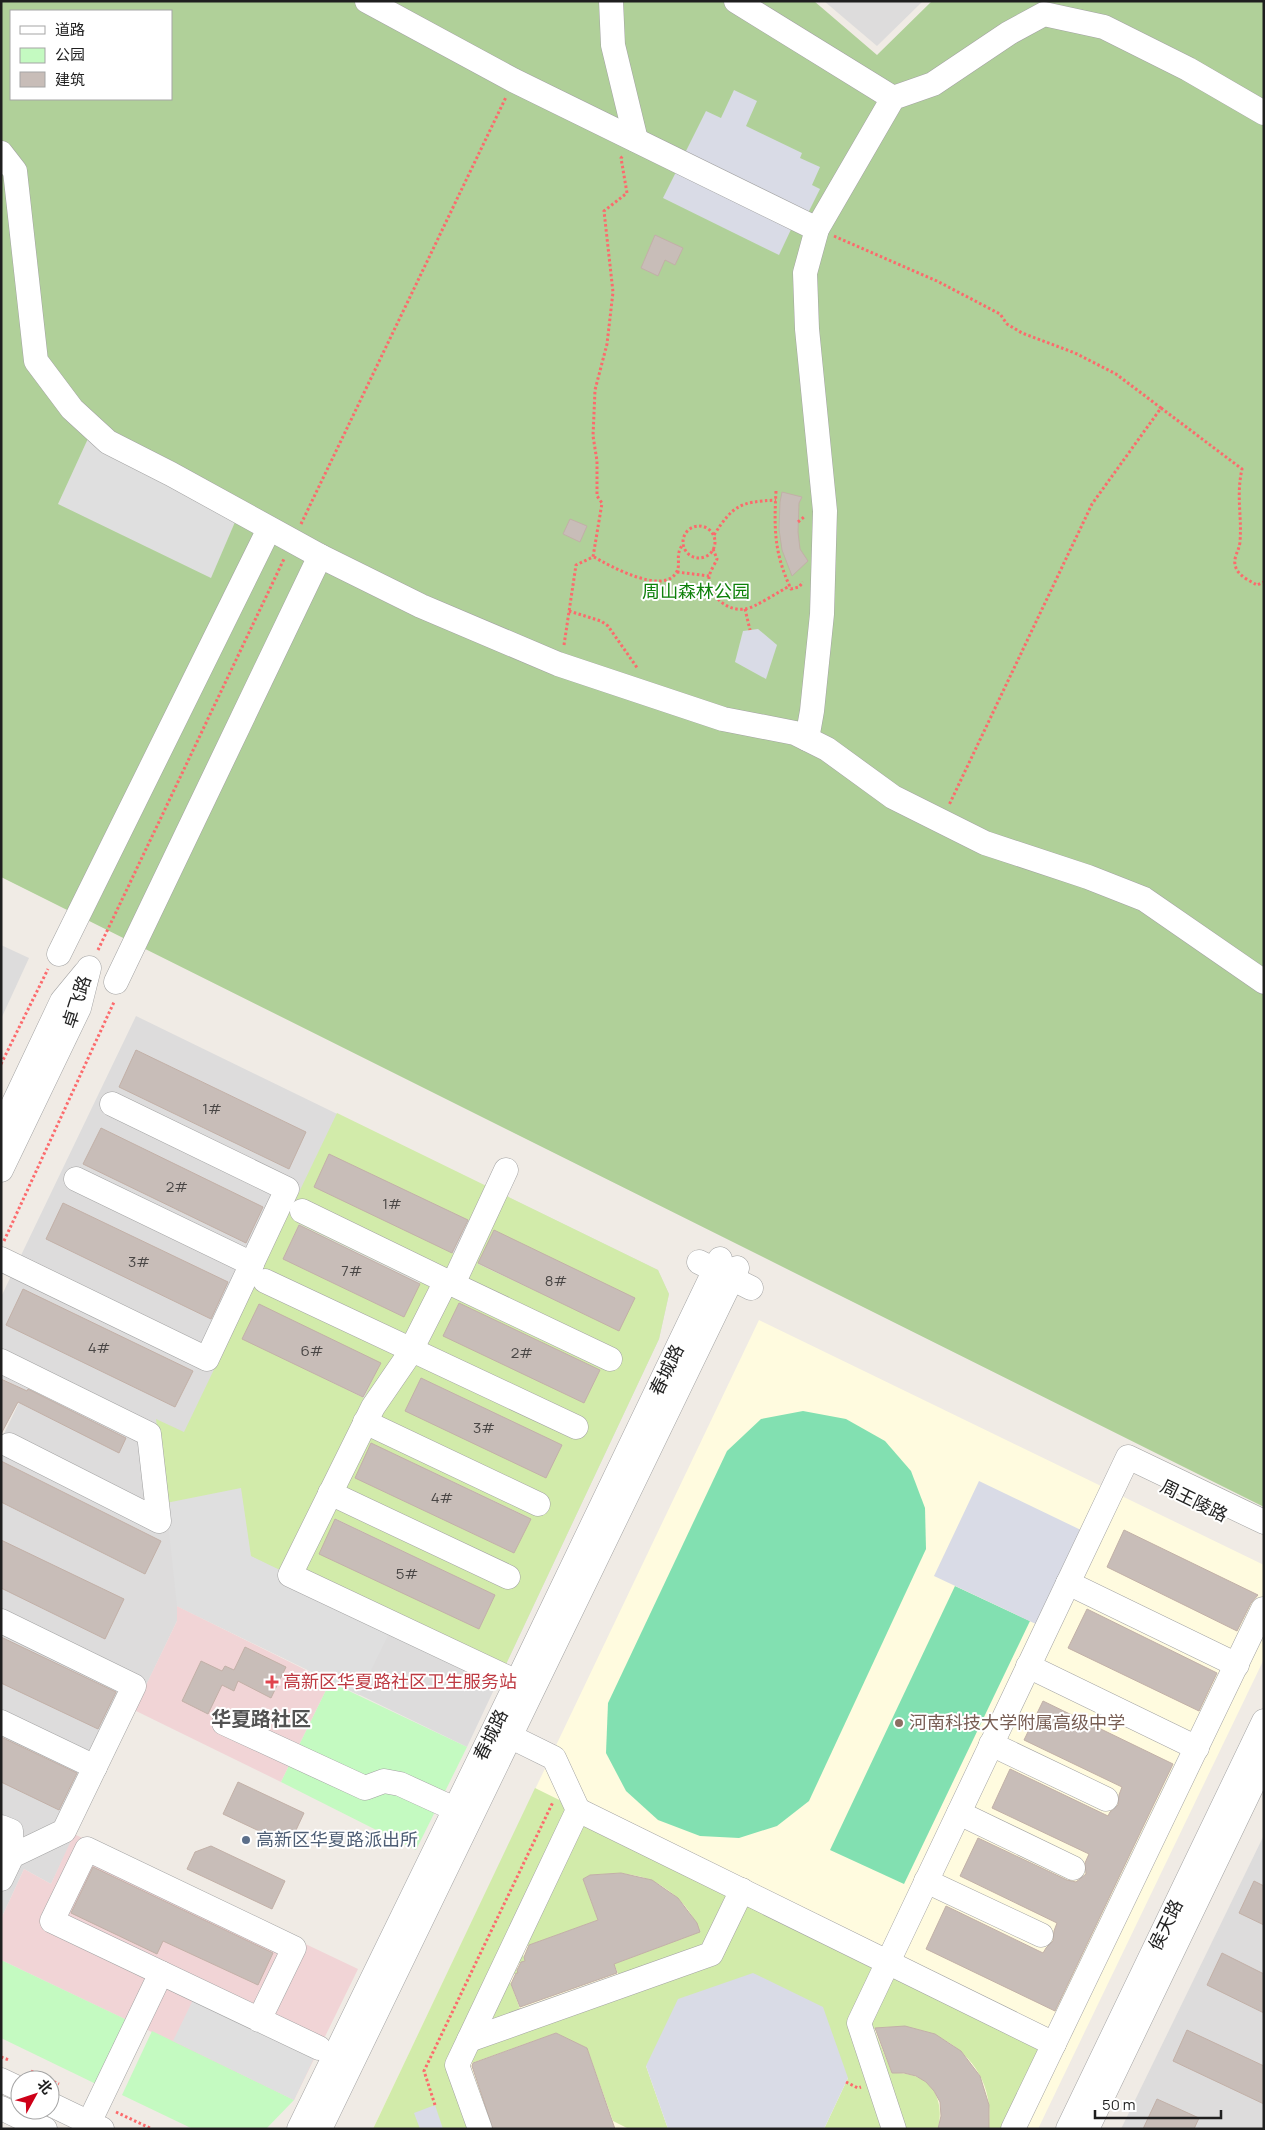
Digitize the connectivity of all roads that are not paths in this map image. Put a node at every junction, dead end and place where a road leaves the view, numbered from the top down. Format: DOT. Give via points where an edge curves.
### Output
graph roads {
  1 [pos="367,1"];
  2 [pos="611,1"];
  3 [pos="736,1"];
  4 [pos="893,98"];
  5 [pos="1264,113"];
  6 [pos="636,140"];
  7 [pos="1,153"];
  8 [pos="817,229"];
  9 [pos="269,529"];
  10 [pos="320,556"];
  11 [pos="806,739"];
  12 [pos="91,964"];
  13 [pos="1264,982"];
  14 [pos="112,1104"];
  15 [pos="1,1130"];
  16 [pos="1,1170"];
  17 [pos="506,1170"];
  18 [pos="76,1179"];
  19 [pos="302,1211"];
  20 [pos="1,1259"];
  21 [pos="259,1272"];
  22 [pos="449,1283"];
  23 [pos="411,1350"];
  24 [pos="610,1359"];
  25 [pos="1,1361"];
  26 [pos="365,1422"];
  27 [pos="576,1428"];
  28 [pos="9,1445"];
  29 [pos="1126,1462"];
  30 [pos="330,1494"];
  31 [pos="538,1504"];
  32 [pos="1264,1522"];
  33 [pos="1264,1534"];
  34 [pos="508,1577"];
  35 [pos="1068,1583"];
  36 [pos="1263,1609"];
  37 [pos="1,1621"];
  38 [pos="1237,1664"];
  39 [pos="1028,1666"];
  40 [pos="517,1682"];
  41 [pos="1264,1721"];
  42 [pos="1,1722"];
  43 [pos="224,1724"];
  44 [pos="502,1733"];
  45 [pos="991,1744"];
  46 [pos="1197,1748"];
  47 [pos="1264,1761"];
  48 [pos="95,1767"];
  49 [pos="1106,1799"];
  50 [pos="578,1810"];
  51 [pos="463,1813"];
  52 [pos="959,1813"];
  53 [pos="6,1829"];
  54 [pos="38,1844"];
  55 [pos="12,1856"];
  56 [pos="1073,1868"];
  57 [pos="1,1879"];
  58 [pos="926,1880"];
  59 [pos="742,1890"];
  60 [pos="1041,1935"];
  61 [pos="888,1962"];
  62 [pos="165,1975"];
  63 [pos="259,2020"];
  64 [pos="469,2040"];
  65 [pos="1054,2044"];
  66 [pos="319,2048"];
  67 [pos="1,2108"];
  68 [pos="60,2109"];
  69 [pos="95,2127"];
  70 [pos="45,2129"];
  71 [pos="299,2129"];
  72 [pos="320,2129"];
  73 [pos="480,2129"];
  74 [pos="894,2129"];
  75 [pos="1013,2129"];
  76 [pos="1068,2129"];
  77 [pos="1087,2129"];
  1 -- 6 [label="street" via="514,80"];
  2 -- 6 [label="street" via="613,45"];
  3 -- 4 [label="street"];
  4 -- 5 [label="street" via="933,84 1009,33 1044,14 1104,26"];
  4 -- 8 [label="street"];
  6 -- 8 [label="street"];
  7 -- 9 [label="street" via="15,171 36,361 72,409 108,442"];
  8 -- 11 [label="street" via="805,273 807,329 826,511 822,614"];
  9 -- 10 [label="street"];
  9 -- 12 [label="street" via="60,949"];
  10 -- 11 [label="street" via="421,606 560,665 723,719 795,733"];
  10 -- 12 [label="street" via="122,978"];
  11 -- 13 [label="street" via="827,749 893,797 985,843 1144,898"];
  12 -- 15 [label="street, 卓飞路" via="62,1001"];
  12 -- 16 [label="street, 卓飞路" via="79,1008"];
  14 -- 21 [label="street" via="288,1189"];
  17 -- 22 [label="street"];
  18 -- 21 [label="street"];
  19 -- 22 [label="street"];
  20 -- 21 [label="street" via="207,1358"];
  21 -- 23 [label="street"];
  22 -- 23 [label="street"];
  22 -- 24 [label="street"];
  23 -- 26 [label="street"];
  23 -- 27 [label="street"];
  25 -- 28 [label="street" via="149,1434 159,1521"];
  26 -- 30 [label="street"];
  26 -- 31 [label="street"];
  29 -- 32 [label="street, 周王陵路"];
  29 -- 33 [label="street, 周王陵路"];
  29 -- 35 [label="street"];
  30 -- 34 [label="street"];
  30 -- 40 [label="street" via="290,1575"];
  35 -- 38 [label="street"];
  35 -- 39 [label="street"];
  36 -- 38 [label="street"];
  37 -- 48 [label="street" via="134,1686"];
  38 -- 46 [label="street"];
  39 -- 45 [label="street"];
  39 -- 46 [label="street"];
  40 -- 44 [label="street, 春城路"];
  40 -- 44 [label="street, 春城路" via="727,1269"];
  41 -- 76 [label="street, 侯天路"];
  42 -- 48 [label="street"];
  43 -- 51 [label="street" via="364,1788 384,1781 400,1784"];
  44 -- 50 [label="street" via="554,1758"];
  44 -- 51 [label="street, 春城路"];
  45 -- 49 [label="street"];
  45 -- 52 [label="street"];
  46 -- 65 [label="street"];
  47 -- 77 [label="street, 侯天路"];
  48 -- 54 [label="street" via="64,1832"];
  50 -- 59 [label="street"];
  50 -- 64 [label="street"];
  51 -- 71 [label="street, 春城路"];
  51 -- 72 [label="street, 春城路"];
  52 -- 56 [label="street"];
  52 -- 58 [label="street"];
  53 -- 54 [label="street"];
  53 -- 55 [label="street"];
  54 -- 55 [label="street"];
  55 -- 57 [label="street"];
  58 -- 60 [label="street"];
  58 -- 61 [label="street"];
  59 -- 61 [label="street"];
  59 -- 64 [label="street" via="711,1954"];
  61 -- 65 [label="street"];
  61 -- 74 [label="street" via="859,2023"];
  62 -- 63 [label="street"];
  62 -- 63 [label="street" via="52,1921 87,1849 294,1948"];
  62 -- 69 [label="street"];
  63 -- 66 [label="street"];
  64 -- 73 [label="street" via="457,2065"];
  65 -- 75 [label="street"];
  67 -- 70 [label="street"];
  68 -- 69 [label="street"];
}
